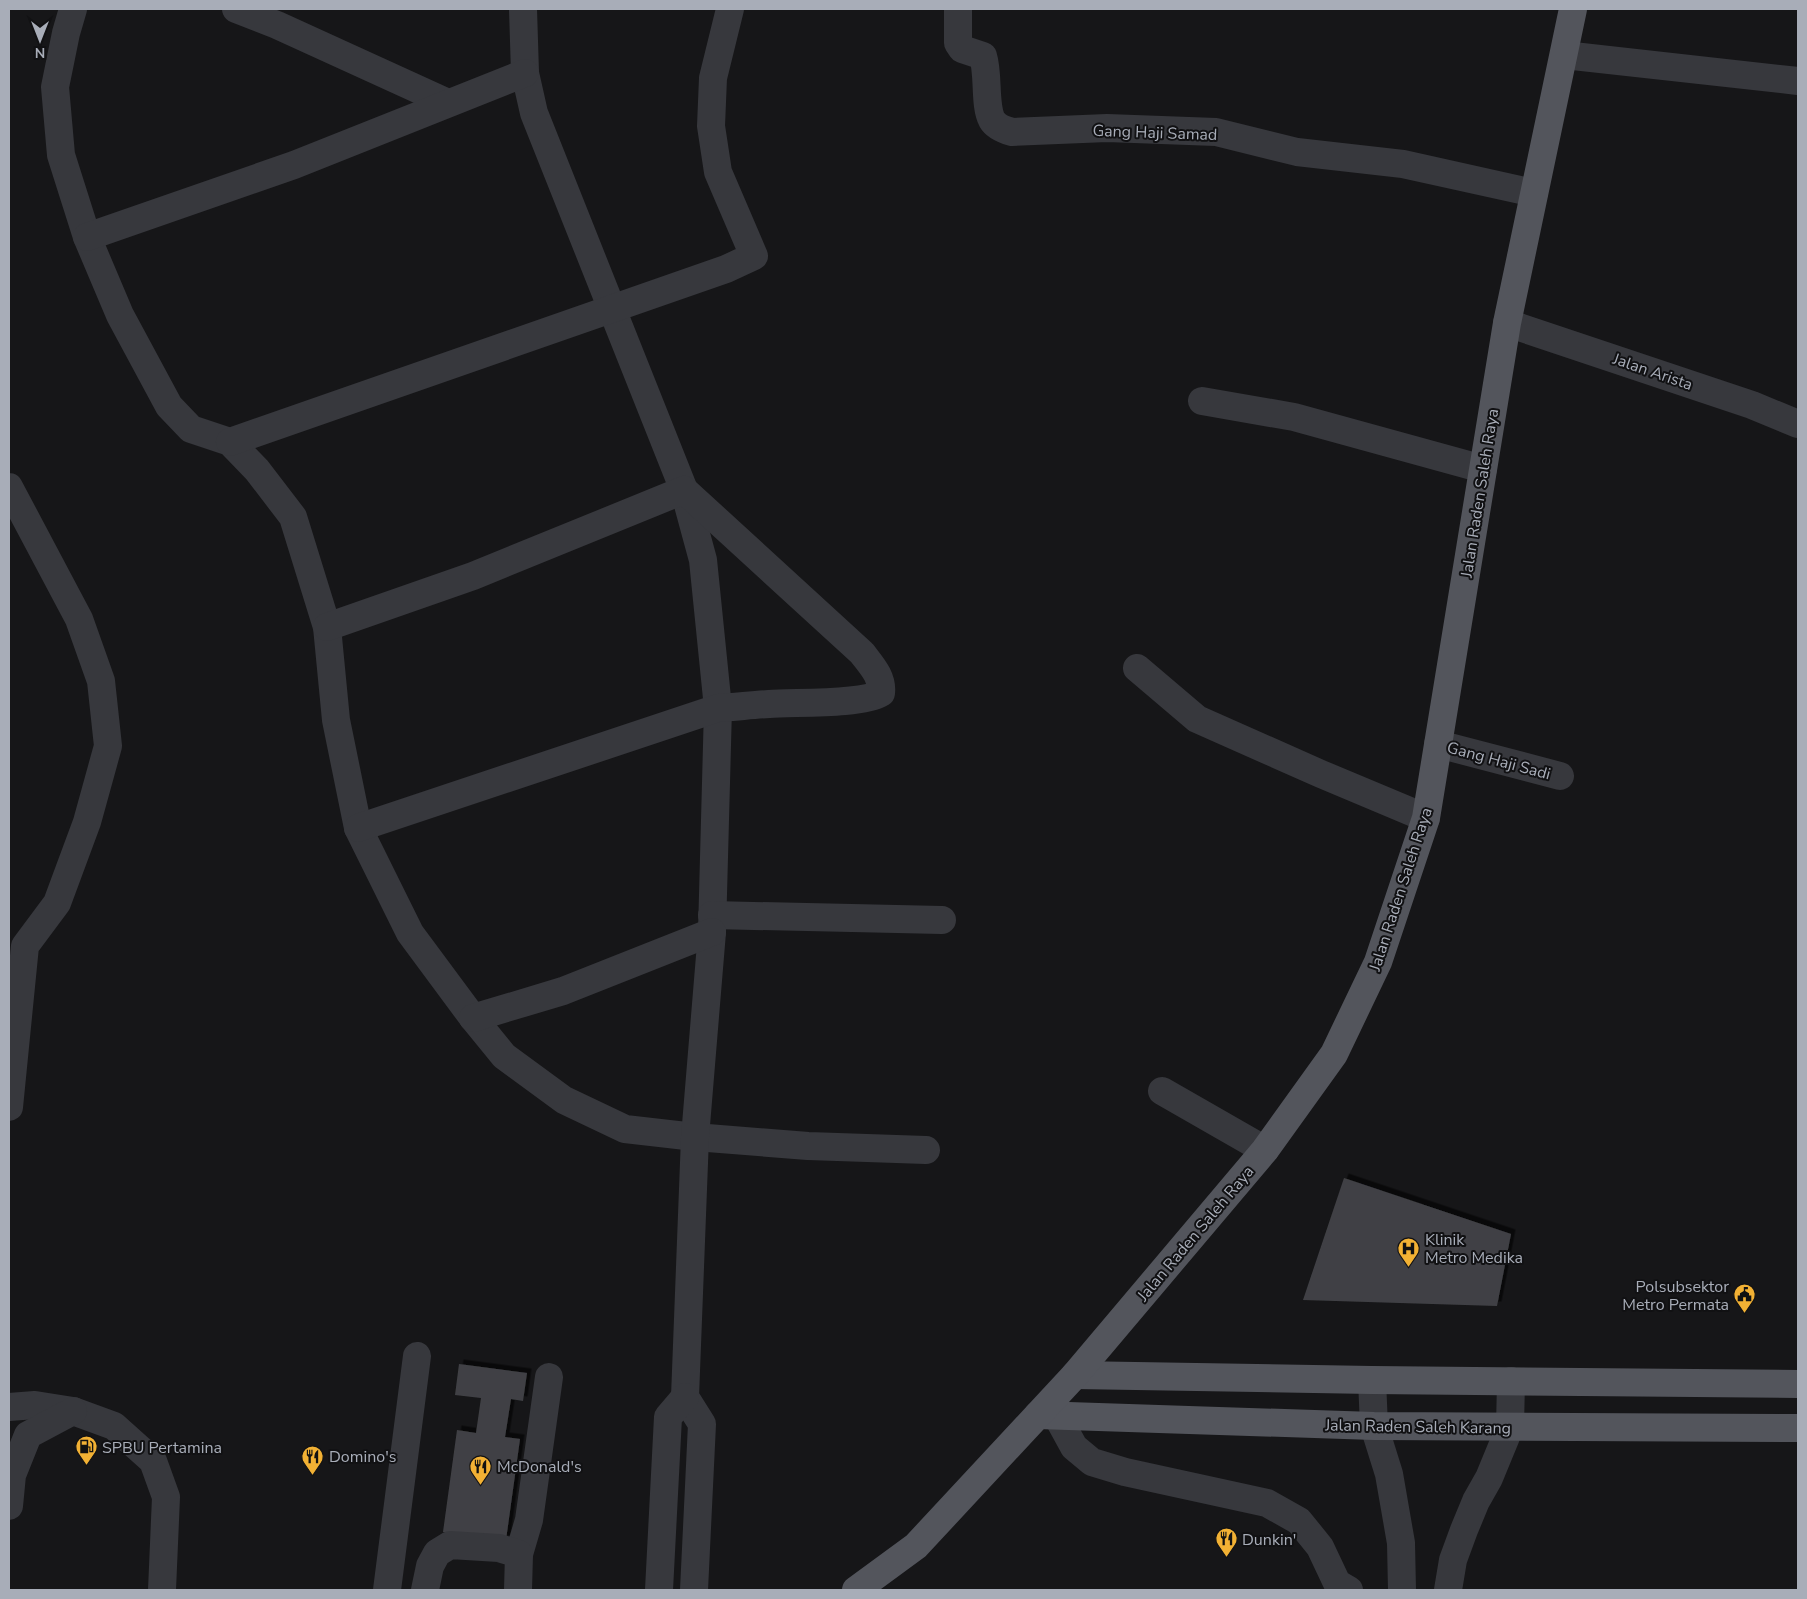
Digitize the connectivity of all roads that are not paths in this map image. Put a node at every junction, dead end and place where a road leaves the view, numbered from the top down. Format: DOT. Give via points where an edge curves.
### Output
graph roads {
  1 [pos="73,9"];
  2 [pos="236,9"];
  3 [pos="522,9"];
  4 [pos="730,9"];
  5 [pos="958,9"];
  6 [pos="1574,9"];
  7 [pos="1564,55"];
  8 [pos="525,73"];
  9 [pos="1798,81"];
  10 [pos="448,102"];
  11 [pos="1534,193"];
  12 [pos="88,237"];
  13 [pos="611,308"];
  14 [pos="1507,323"];
  15 [pos="1202,401"];
  16 [pos="1798,424"];
  17 [pos="230,442"];
  18 [pos="1483,469"];
  19 [pos="684,490"];
  20 [pos="10,495"];
  21 [pos="327,628"];
  22 [pos="1137,668"];
  23 [pos="718,708"];
  24 [pos="1438,744"];
  25 [pos="1560,776"];
  26 [pos="1426,818"];
  27 [pos="358,828"];
  28 [pos="942,920"];
  29 [pos="712,924"];
  30 [pos="17,946"];
  31 [pos="473,1018"];
  32 [pos="1162,1091"];
  33 [pos="9,1107"];
  34 [pos="695,1137"];
  35 [pos="926,1150"];
  36 [pos="1265,1150"];
  37 [pos="417,1356"];
  38 [pos="1075,1375"];
  39 [pos="549,1377"];
  40 [pos="1372,1380"];
  41 [pos="1511,1381"];
  42 [pos="1798,1384"];
  43 [pos="685,1397"];
  44 [pos="9,1407"];
  45 [pos="73,1411"];
  46 [pos="1047,1416"];
  47 [pos="1374,1426"];
  48 [pos="1510,1427"];
  49 [pos="1798,1428"];
  50 [pos="9,1506"];
  51 [pos="519,1554"];
  52 [pos="162,1590"];
  53 [pos="387,1590"];
  54 [pos="425,1590"];
  55 [pos="518,1590"];
  56 [pos="659,1590"];
  57 [pos="694,1590"];
  58 [pos="856,1590"];
  59 [pos="1350,1590"];
  60 [pos="1402,1590"];
  61 [pos="1448,1590"];
  1 -- 12 [label="street" via="55,87 61,155"];
  2 -- 10 [label="street"];
  3 -- 8 [label="street"];
  4 -- 13 [label="street" via="713,78 711,126 718,172 754,256 726,269"];
  5 -- 11 [label="street, Gang Haji Samad" via="958,43 962,49 983,56 992,121 1002,130 1107,128 1216,132 1297,152 1403,164"];
  6 -- 7 [label="main road, Jalan Raden Saleh Raya"];
  7 -- 9 [label="street"];
  7 -- 11 [label="main road, Jalan Raden Saleh Raya"];
  8 -- 10 [label="street"];
  8 -- 13 [label="street" via="534,113"];
  10 -- 12 [label="street" via="294,165"];
  11 -- 14 [label="main road, Jalan Raden Saleh Raya"];
  12 -- 17 [label="street" via="120,315 170,406 191,429"];
  13 -- 17 [label="street"];
  13 -- 19 [label="street"];
  14 -- 16 [label="street, Jalan Arista" via="1752,405"];
  14 -- 18 [label="main road, Jalan Raden Saleh Raya"];
  15 -- 18 [label="street" via="1294,418"];
  17 -- 21 [label="street" via="257,470 293,517"];
  18 -- 24 [label="main road, Jalan Raden Saleh Raya"];
  19 -- 21 [label="street" via="474,576"];
  19 -- 23 [label="street" via="703,560"];
  19 -- 23 [label="street" via="862,653 882,686 881,693 858,700"];
  20 -- 30 [label="street" via="79,619 102,681 108,746 87,822 57,903"];
  21 -- 27 [label="street" via="336,720"];
  22 -- 26 [label="street" via="1197,719"];
  23 -- 27 [label="street"];
  23 -- 29 [label="street"];
  24 -- 25 [label="street, Gang Haji Sadi"];
  24 -- 26 [label="main road, Jalan Raden Saleh Raya"];
  26 -- 36 [label="main road, Jalan Raden Saleh Raya" via="1378,962 1334,1054"];
  27 -- 31 [label="street" via="410,933"];
  28 -- 29 [label="street"];
  29 -- 31 [label="street" via="563,991"];
  29 -- 34 [label="street"];
  30 -- 33 [label="street"];
  31 -- 34 [label="street" via="504,1056 564,1100 625,1129"];
  32 -- 36 [label="street"];
  34 -- 35 [label="street" via="808,1146"];
  34 -- 43 [label="street"];
  36 -- 38 [label="main road, Jalan Raden Saleh Raya"];
  37 -- 53 [label="street"];
  38 -- 40 [label="main road"];
  38 -- 46 [label="main road, Jalan Raden Saleh Raya"];
  39 -- 51 [label="street" via="529,1520"];
  40 -- 41 [label="main road"];
  40 -- 47 [label="street"];
  41 -- 42 [label="main road"];
  41 -- 48 [label="street"];
  43 -- 56 [label="street" via="668,1418"];
  43 -- 57 [label="street" via="702,1424"];
  44 -- 45 [label="street" via="35,1405"];
  45 -- 50 [label="street" via="28,1435 12,1475"];
  45 -- 52 [label="street" via="114,1426 153,1461 166,1497"];
  46 -- 47 [label="main road, Jalan Raden Saleh Karang"];
  46 -- 58 [label="main road, Jalan Raden Saleh Raya" via="916,1546"];
  46 -- 59 [label="street" via="1092,1462 1267,1503 1300,1521 1320,1547 1336,1583"];
  47 -- 48 [label="main road, Jalan Raden Saleh Karang"];
  47 -- 60 [label="street" via="1389,1474 1401,1543"];
  48 -- 49 [label="main road, Jalan Raden Saleh Karang"];
  48 -- 61 [label="street" via="1464,1530 1453,1560"];
  51 -- 54 [label="street" via="499,1548 450,1545 437,1553 430,1566"];
  51 -- 55 [label="street"];
}
